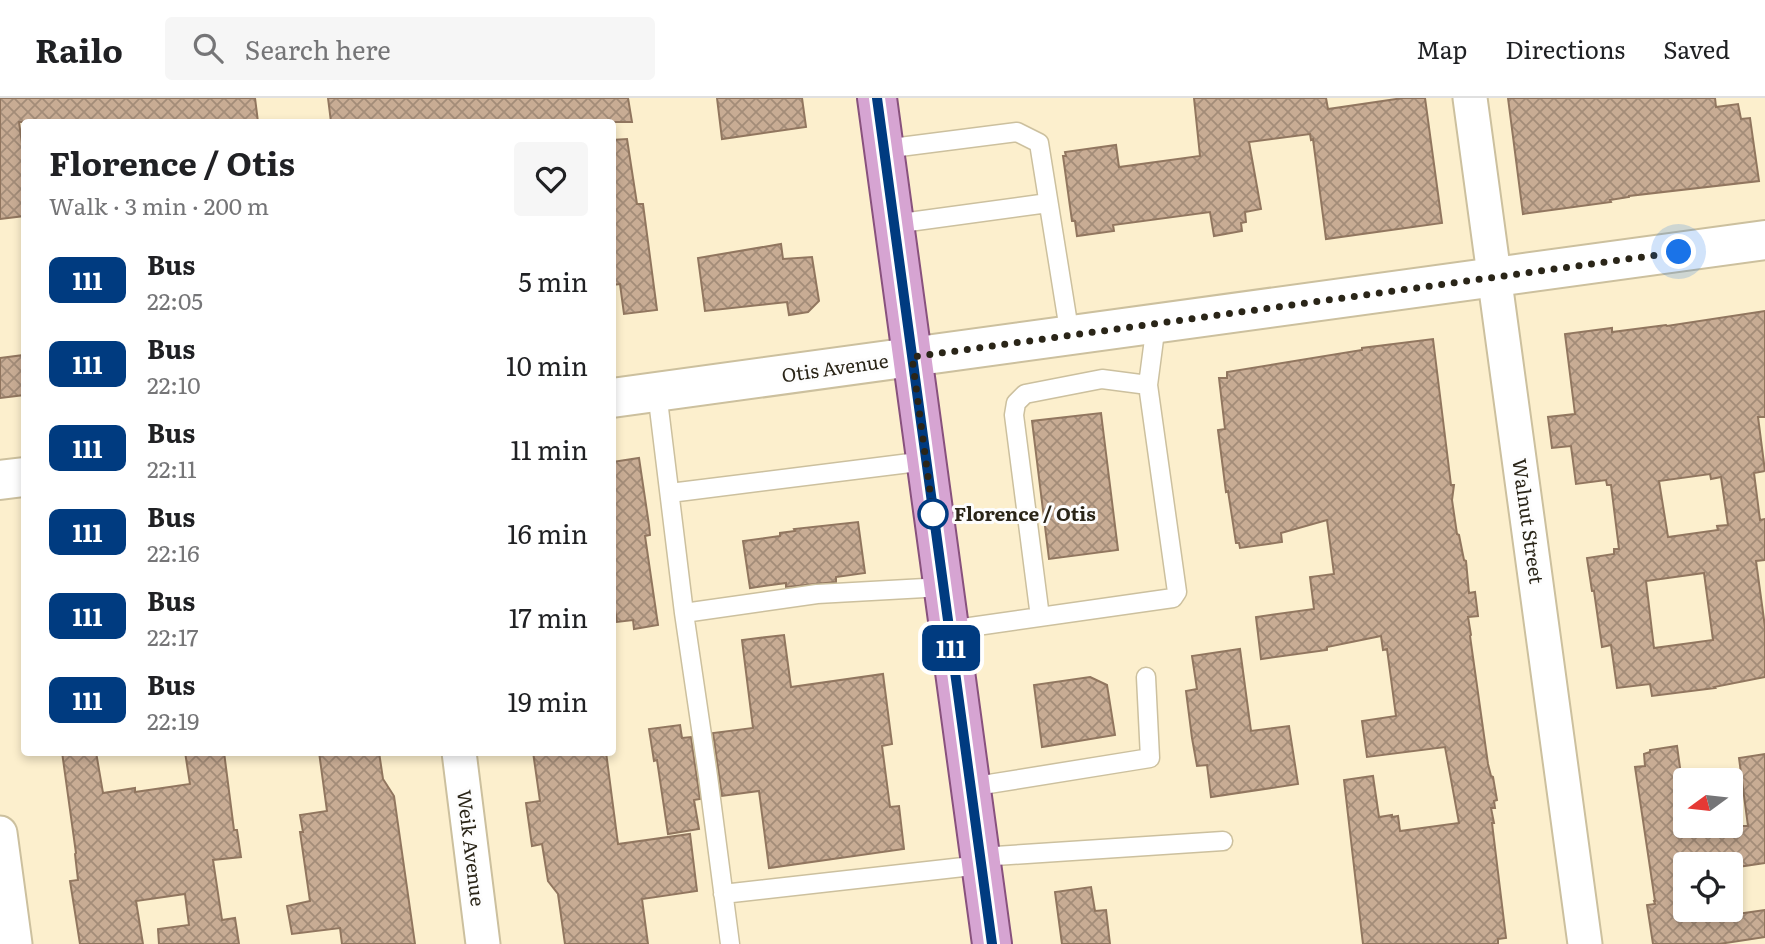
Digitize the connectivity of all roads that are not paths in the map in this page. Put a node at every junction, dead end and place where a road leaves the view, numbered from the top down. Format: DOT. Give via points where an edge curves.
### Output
graph roads {
  1 [pos="877,98"];
  2 [pos="1470,98"];
  3 [pos="884,149"];
  4 [pos="1048,203"];
  5 [pos="894,224"];
  6 [pos="1765,240"];
  7 [pos="1495,278"];
  8 [pos="1156,324"];
  9 [pos="1070,336"];
  10 [pos="912,357"];
  11 [pos="1149,385"];
  12 [pos="657,392"];
  13 [pos="616,397"];
  14 [pos="926,461"];
  15 [pos="21,477"];
  16 [pos="0,480"];
  17 [pos="670,493"];
  18 [pos="943,587"];
  19 [pos="684,613"];
  20 [pos="1040,617"];
  21 [pos="949,630"];
  22 [pos="1146,677"];
  23 [pos="460,756"];
  24 [pos="970,787"];
  25 [pos="0,832"];
  26 [pos="1223,841"];
  27 [pos="980,861"];
  28 [pos="723,894"];
  29 [pos="15,944"];
  30 [pos="483,944"];
  31 [pos="730,944"];
  32 [pos="992,944"];
  33 [pos="1585,944"];
  1 -- 3 [label="main road"];
  2 -- 7 [label="street, Walnut Street"];
  3 -- 4 [label="lane" via="1017,132 1039,143"];
  3 -- 5 [label="main road"];
  4 -- 5 [label="lane"];
  4 -- 9 [label="lane"];
  5 -- 10 [label="main road"];
  6 -- 7 [label="street, Otis Avenue"];
  7 -- 8 [label="street, Otis Avenue"];
  7 -- 33 [label="street, Walnut Street"];
  8 -- 9 [label="street, Otis Avenue"];
  8 -- 11 [label="lane"];
  9 -- 10 [label="street, Otis Avenue"];
  10 -- 12 [label="street, Otis Avenue"];
  10 -- 14 [label="main road"];
  11 -- 20 [label="lane" via="1177,592 1173,598"];
  11 -- 20 [label="lane" via="1102,379 1025,394 1016,403"];
  12 -- 13 [label="street, Otis Avenue"];
  12 -- 17 [label="lane"];
  14 -- 17 [label="lane"];
  14 -- 18 [label="main road"];
  15 -- 16 [label="street"];
  17 -- 19 [label="lane"];
  18 -- 19 [label="lane" via="817,594"];
  18 -- 21 [label="main road"];
  19 -- 28 [label="lane"];
  20 -- 21 [label="lane"];
  21 -- 24 [label="main road"];
  22 -- 24 [label="lane" via="1150,758"];
  23 -- 30 [label="street, Weik Avenue"];
  24 -- 27 [label="main road"];
  25 -- 29 [label="street"];
  26 -- 27 [label="lane"];
  27 -- 28 [label="lane"];
  27 -- 32 [label="main road"];
  28 -- 31 [label="lane"];
}
